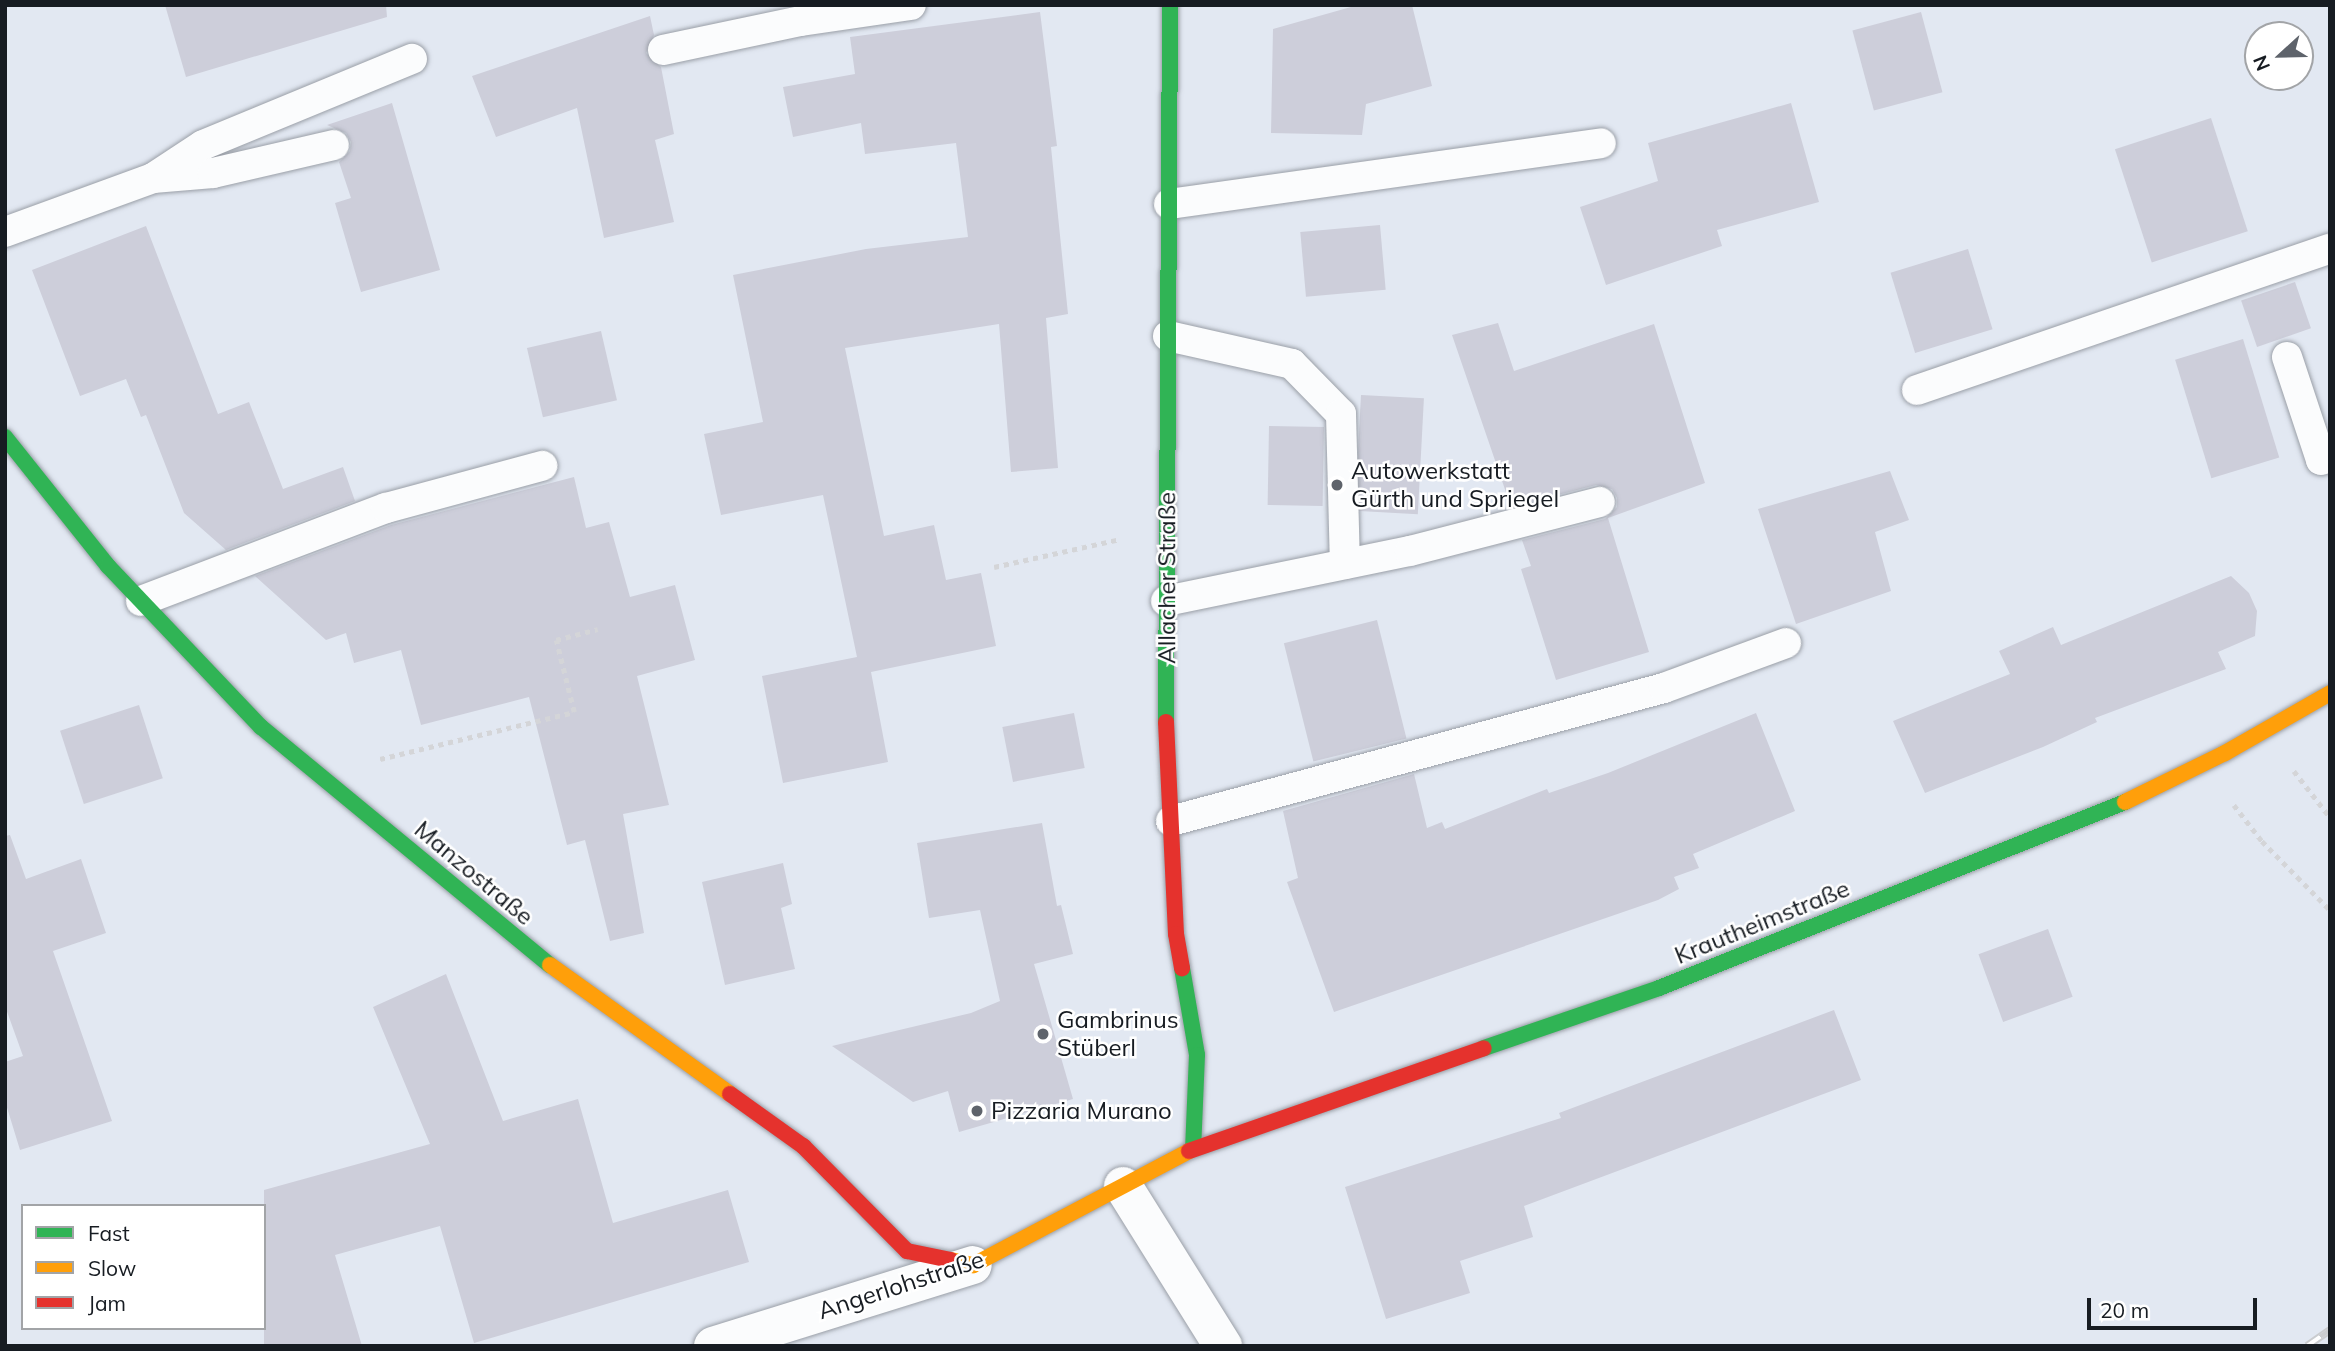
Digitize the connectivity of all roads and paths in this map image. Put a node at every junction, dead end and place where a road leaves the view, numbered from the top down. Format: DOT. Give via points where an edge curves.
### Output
graph roads {
  1 [pos="911,5"];
  2 [pos="1170,5"];
  3 [pos="663,50"];
  4 [pos="412,60"];
  5 [pos="1601,143"];
  6 [pos="334,145"];
  7 [pos="153,178"];
  8 [pos="1169,204"];
  9 [pos="5,232"];
  10 [pos="2330,249"];
  11 [pos="1168,336"];
  12 [pos="2287,357"];
  13 [pos="1917,390"];
  14 [pos="5,437"];
  15 [pos="2330,457"];
  16 [pos="542,466"];
  17 [pos="1600,502"];
  18 [pos="1121,538"];
  19 [pos="1345,564"];
  20 [pos="994,567"];
  21 [pos="141,601"];
  22 [pos="1166,601"];
  23 [pos="598,629"];
  24 [pos="1786,643"];
  25 [pos="2330,692"];
  26 [pos="2203,764"];
  27 [pos="2292,768"];
  28 [pos="318,774"];
  29 [pos="2330,817"];
  30 [pos="1171,821"];
  31 [pos="2330,910"];
  32 [pos="1193,1149"];
  33 [pos="1123,1186"];
  34 [pos="973,1265"];
  35 [pos="713,1346"];
  36 [pos="1223,1346"];
  1 -- 3 [label="lane" via="801,21"];
  2 -- 8 [label="street, Allacher Straße"];
  4 -- 7 [label="lane" via="203,145"];
  5 -- 8 [label="lane"];
  6 -- 7 [label="lane" via="213,173"];
  7 -- 9 [label="lane"];
  8 -- 11 [label="street, Allacher Straße"];
  10 -- 13 [label="lane"];
  11 -- 19 [label="lane" via="1292,364 1341,414"];
  11 -- 22 [label="street, Allacher Straße"];
  12 -- 15 [label="lane" via="2321,460"];
  14 -- 21 [label="street, Manzostraße"];
  16 -- 21 [label="lane" via="374,513"];
  17 -- 19 [label="lane"];
  18 -- 20 [label="path"];
  19 -- 22 [label="lane"];
  21 -- 28 [label="street, Manzostraße" via="261,727"];
  22 -- 30 [label="street, Allacher Straße"];
  23 -- 28 [label="path" via="556,640 573,712"];
  24 -- 30 [label="lane" via="1664,688"];
  25 -- 26 [label="street, Krautheimstraße"];
  26 -- 31 [label="path" via="2262,841"];
  26 -- 32 [label="street, Krautheimstraße" via="2138,796 1659,988"];
  27 -- 29 [label="path"];
  28 -- 34 [label="street, Manzostraße" via="565,977 803,1146 907,1251"];
  30 -- 32 [label="street, Allacher Straße" via="1176,934 1198,1055"];
  32 -- 33 [label="street, Angerlohstraße"];
  33 -- 34 [label="street, Angerlohstraße"];
  33 -- 36 [label="street"];
  34 -- 35 [label="street, Angerlohstraße"];
}
